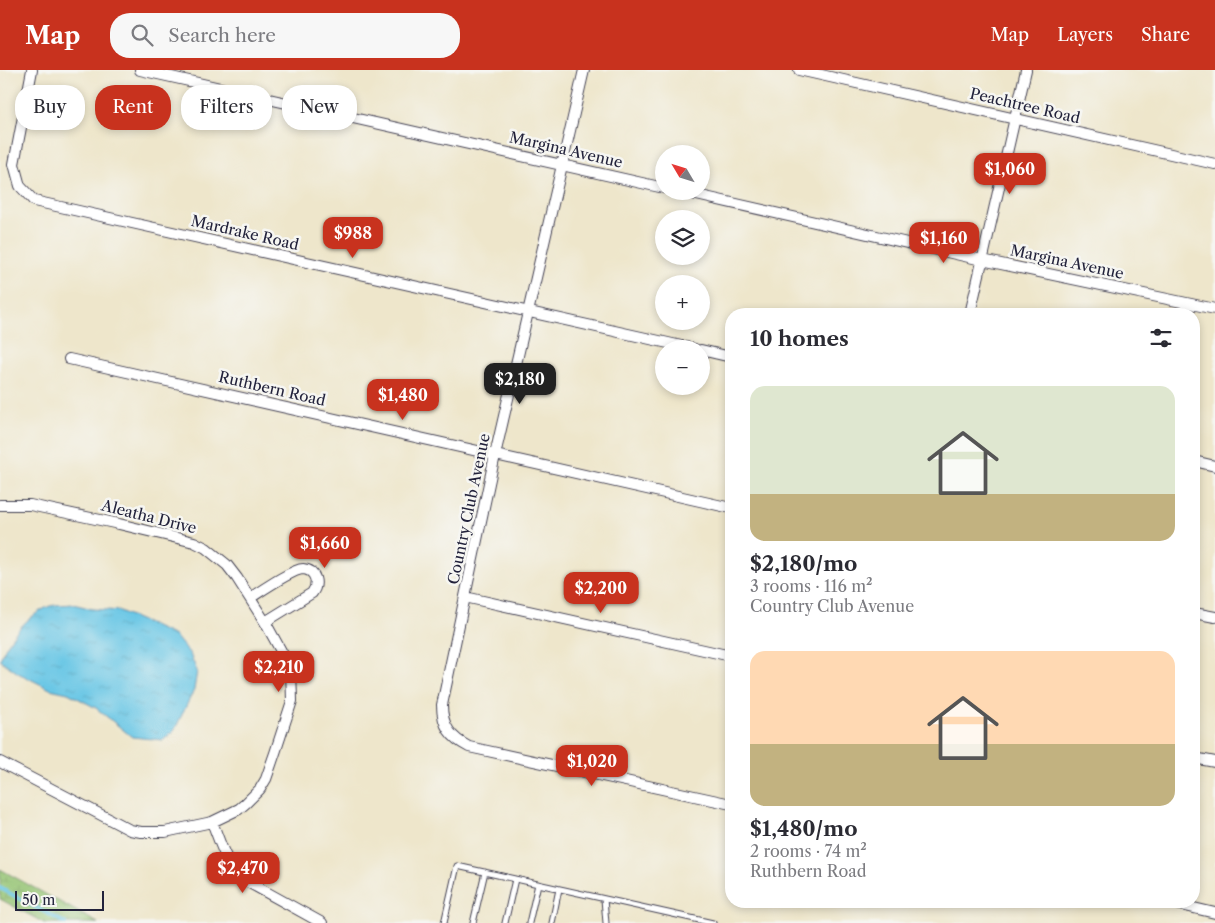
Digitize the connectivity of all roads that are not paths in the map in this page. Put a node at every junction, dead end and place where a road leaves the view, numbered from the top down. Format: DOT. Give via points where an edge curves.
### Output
graph roads {
  1 [pos="32,70"];
  2 [pos="140,70"];
  3 [pos="584,70"];
  4 [pos="799,70"];
  5 [pos="1026,70"];
  6 [pos="1015,119"];
  7 [pos="1215,164"];
  8 [pos="562,165"];
  9 [pos="655,186"];
  10 [pos="710,198"];
  11 [pos="982,260"];
  12 [pos="971,308"];
  13 [pos="1215,309"];
  14 [pos="528,311"];
  15 [pos="656,340"];
  16 [pos="710,352"];
  17 [pos="725,356"];
  18 [pos="70,359"];
  19 [pos="495,455"];
  20 [pos="1200,462"];
  21 [pos="1215,466"];
  22 [pos="0,505"];
  23 [pos="725,507"];
  24 [pos="465,597"];
  25 [pos="250,598"];
  26 [pos="1200,613"];
  27 [pos="1215,617"];
  28 [pos="266,622"];
  29 [pos="725,655"];
  30 [pos="1200,759"];
  31 [pos="0,762"];
  32 [pos="1215,762"];
  33 [pos="725,803"];
  34 [pos="212,822"];
  35 [pos="485,872"];
  36 [pos="515,879"];
  37 [pos="538,884"];
  38 [pos="559,889"];
  39 [pos="604,899"];
  40 [pos="1194,908"];
  41 [pos="1215,913"];
  42 [pos="322,923"];
  43 [pos="444,923"];
  44 [pos="474,923"];
  45 [pos="505,923"];
  46 [pos="529,923"];
  47 [pos="552,923"];
  48 [pos="606,923"];
  49 [pos="713,923"];
  1 -- 14 [label="street, Mardrake Road" via="14,164 20,186 34,201"];
  2 -- 8 [label="street, Margina Avenue"];
  3 -- 8 [label="street, Country Club Avenue"];
  4 -- 6 [label="street, Peachtree Road"];
  5 -- 6 [label="street"];
  6 -- 7 [label="street, Peachtree Road"];
  6 -- 11 [label="street"];
  8 -- 9 [label="street, Margina Avenue"];
  8 -- 14 [label="street, Country Club Avenue"];
  10 -- 11 [label="street, Margina Avenue"];
  11 -- 12 [label="street"];
  11 -- 13 [label="street, Margina Avenue"];
  14 -- 15 [label="street, Mardrake Road"];
  14 -- 19 [label="street, Country Club Avenue"];
  16 -- 17 [label="street"];
  18 -- 19 [label="street, Ruthbern Road"];
  19 -- 23 [label="street, Ruthbern Road"];
  19 -- 24 [label="street, Country Club Avenue"];
  20 -- 21 [label="street"];
  22 -- 25 [label="street, Aleatha Drive" via="30,505 194,542 227,566"];
  24 -- 29 [label="street"];
  24 -- 33 [label="street, Country Club Avenue" via="442,705 444,724 461,743 480,750"];
  25 -- 28 [label="street, Aleatha Drive"];
  25 -- 28 [label="street" via="299,570 309,571 315,576 312,593"];
  26 -- 27 [label="street"];
  28 -- 34 [label="street, Aleatha Drive" via="291,670 292,700 270,769 260,788 239,809"];
  30 -- 32 [label="street"];
  31 -- 34 [label="street, Aleatha Drive" via="130,830 165,832"];
  34 -- 42 [label="street" via="228,864 236,874"];
  35 -- 36 [label="lane"];
  35 -- 43 [label="lane" via="456,866"];
  35 -- 44 [label="lane"];
  36 -- 37 [label="lane"];
  36 -- 45 [label="lane"];
  37 -- 38 [label="lane"];
  37 -- 46 [label="lane"];
  38 -- 39 [label="lane"];
  38 -- 47 [label="lane"];
  39 -- 48 [label="lane"];
  39 -- 49 [label="lane"];
  40 -- 41 [label="street"];
}
